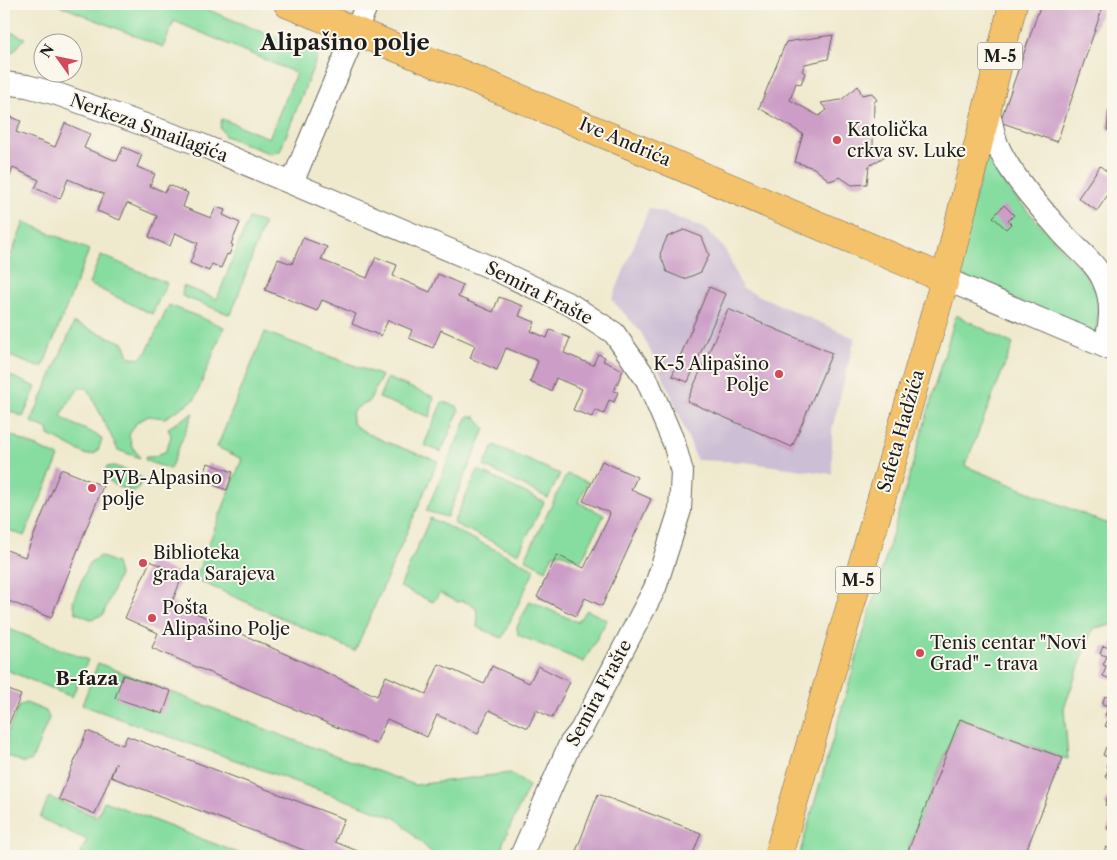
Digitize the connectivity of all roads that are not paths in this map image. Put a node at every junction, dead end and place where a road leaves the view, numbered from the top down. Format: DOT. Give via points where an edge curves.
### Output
graph roads {
  1 [pos="288,4"];
  2 [pos="367,4"];
  3 [pos="1013,4"];
  4 [pos="356,31"];
  5 [pos="4,83"];
  6 [pos="988,108"];
  7 [pos="292,183"];
  8 [pos="953,282"];
  9 [pos="1108,348"];
  10 [pos="521,856"];
  11 [pos="778,856"];
  1 -- 4 [label="main road, Ive Andrića"];
  2 -- 4 [label="street"];
  3 -- 6 [label="main road, Safeta Hadžića / M-5"];
  4 -- 7 [label="street"];
  4 -- 8 [label="main road, Ive Andrića"];
  5 -- 7 [label="street, Nerkeza Smailagića" via="57,94 199,144"];
  6 -- 8 [label="main road, Safeta Hadžića / M-5"];
  6 -- 9 [label="street" via="998,145 1011,169 1104,282 1109,298"];
  7 -- 10 [label="street, Semira Frašte" via="571,305 614,334 647,380 674,443 682,472 680,510 655,588 581,730 570,744"];
  8 -- 9 [label="street"];
  8 -- 11 [label="main road, Safeta Hadžića / M-5"];
}
